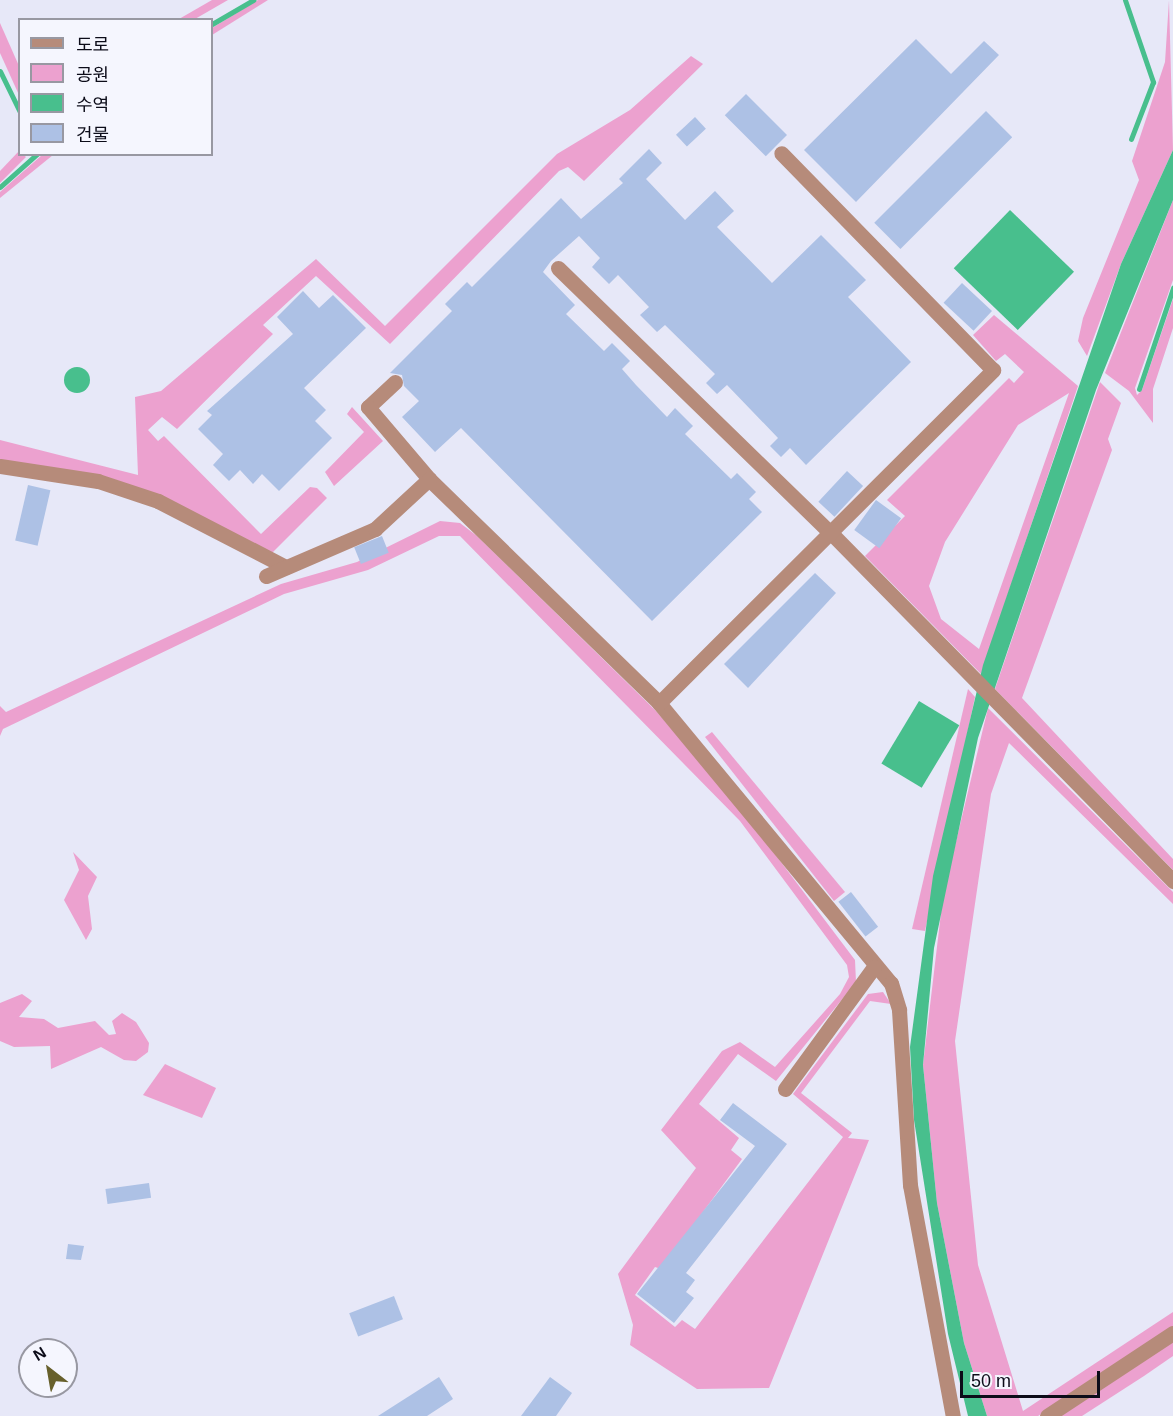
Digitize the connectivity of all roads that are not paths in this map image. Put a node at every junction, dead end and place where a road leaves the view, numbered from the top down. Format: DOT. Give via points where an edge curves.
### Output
graph roads {
  1 [pos="781,153"];
  2 [pos="558,268"];
  3 [pos="396,382"];
  4 [pos="0,466"];
  5 [pos="429,478"];
  6 [pos="831,534"];
  7 [pos="286,567"];
  8 [pos="266,576"];
  9 [pos="658,703"];
  10 [pos="1173,881"];
  11 [pos="874,967"];
  12 [pos="785,1089"];
  13 [pos="1173,1333"];
  14 [pos="953,1416"];
  15 [pos="1047,1416"];
  1 -- 6 [label="street" via="993,370"];
  2 -- 6 [label="street"];
  3 -- 5 [label="street" via="368,407"];
  4 -- 7 [label="street" via="98,481 158,501"];
  5 -- 7 [label="street" via="375,529"];
  5 -- 9 [label="street"];
  6 -- 9 [label="street"];
  6 -- 10 [label="street"];
  7 -- 8 [label="street"];
  9 -- 11 [label="street"];
  11 -- 12 [label="street"];
  11 -- 14 [label="street" via="891,984 899,1010 910,1185"];
  13 -- 15 [label="street"];
}
